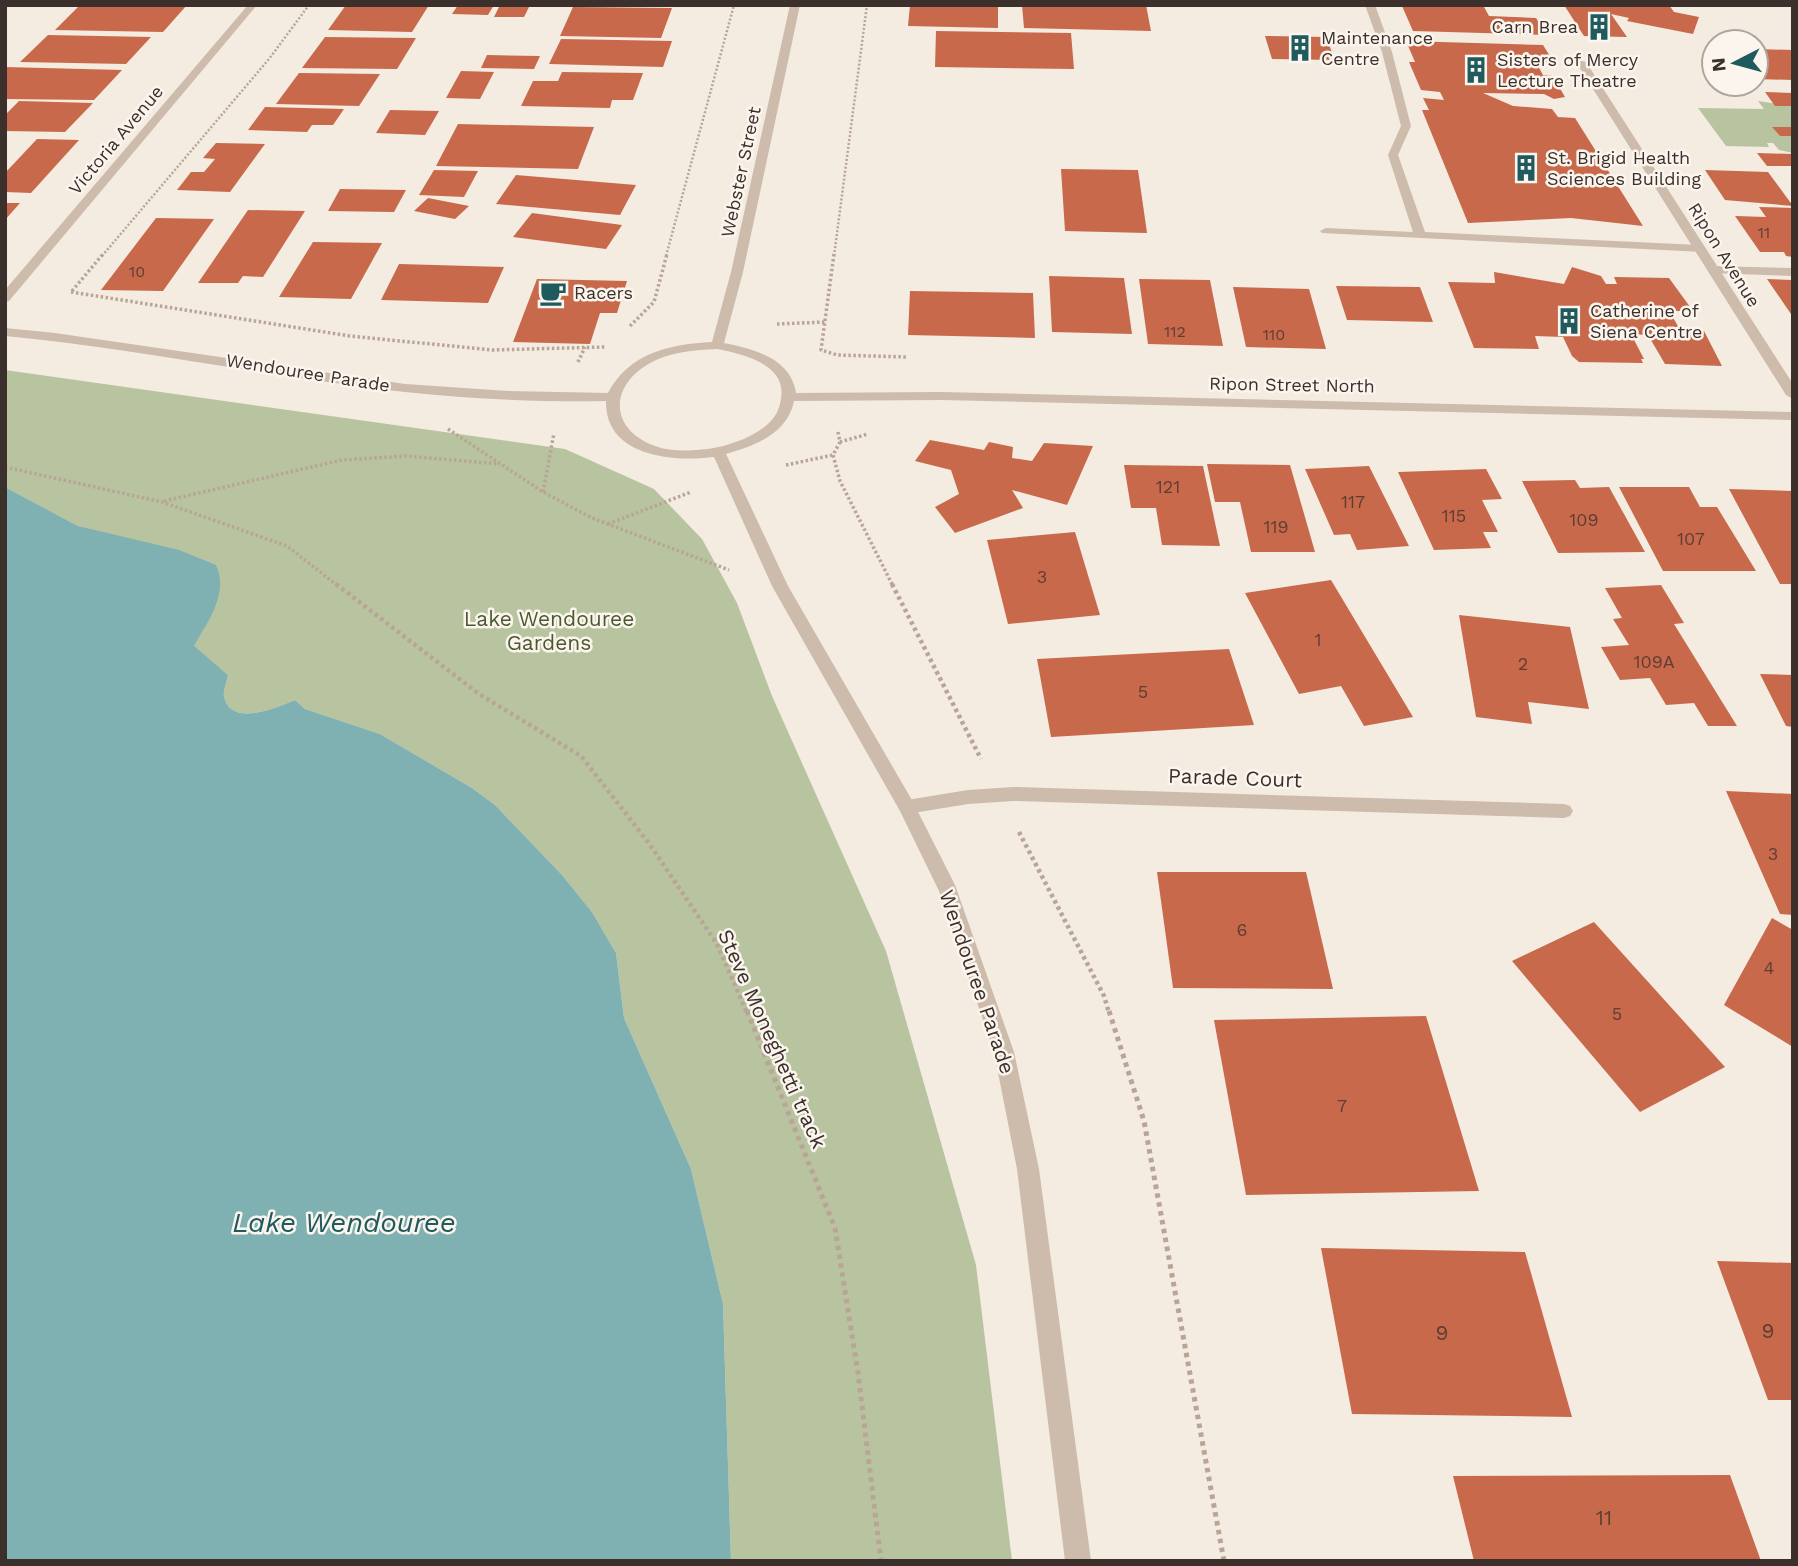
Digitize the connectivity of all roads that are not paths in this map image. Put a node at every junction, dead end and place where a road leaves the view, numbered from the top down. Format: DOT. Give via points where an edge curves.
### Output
graph roads {
  1 [pos="253,5"];
  2 [pos="795,5"];
  3 [pos="1370,5"];
  4 [pos="1581,62"];
  5 [pos="1325,231"];
  6 [pos="1420,234"];
  7 [pos="1696,243"];
  8 [pos="1713,270"];
  9 [pos="1793,272"];
  10 [pos="5,298"];
  11 [pos="5,332"];
  12 [pos="717,345"];
  13 [pos="1793,395"];
  14 [pos="612,397"];
  15 [pos="790,397"];
  16 [pos="1793,416"];
  17 [pos="719,453"];
  18 [pos="907,807"];
  19 [pos="1564,811"];
  20 [pos="1078,1561"];
  1 -- 10 [label="street, Victoria Avenue"];
  2 -- 12 [label="street, Webster Street"];
  3 -- 6 [label="street" via="1406,126 1393,155"];
  4 -- 7 [label="street, Ripon Avenue"];
  5 -- 6 [label="street"];
  6 -- 7 [label="street" via="1439,239"];
  7 -- 8 [label="street, Ripon Avenue"];
  8 -- 9 [label="street"];
  8 -- 13 [label="street, Ripon Avenue"];
  11 -- 14 [label="street, Wendouree Parade" via="139,347 404,388"];
  12 -- 14 [label="street" via="689,346 638,364"];
  12 -- 15 [label="street" via="761,356 787,381"];
  14 -- 17 [label="street" via="613,415 623,432 642,445 668,453"];
  15 -- 16 [label="street, Ripon Street North" via="941,396"];
  15 -- 17 [label="street" via="771,428 753,441"];
  17 -- 18 [label="street, Wendouree Parade" via="780,586"];
  18 -- 19 [label="street, Parade Court" via="999,794"];
  18 -- 20 [label="street, Wendouree Parade" via="953,904 1004,1052 1016,1104"];
}
